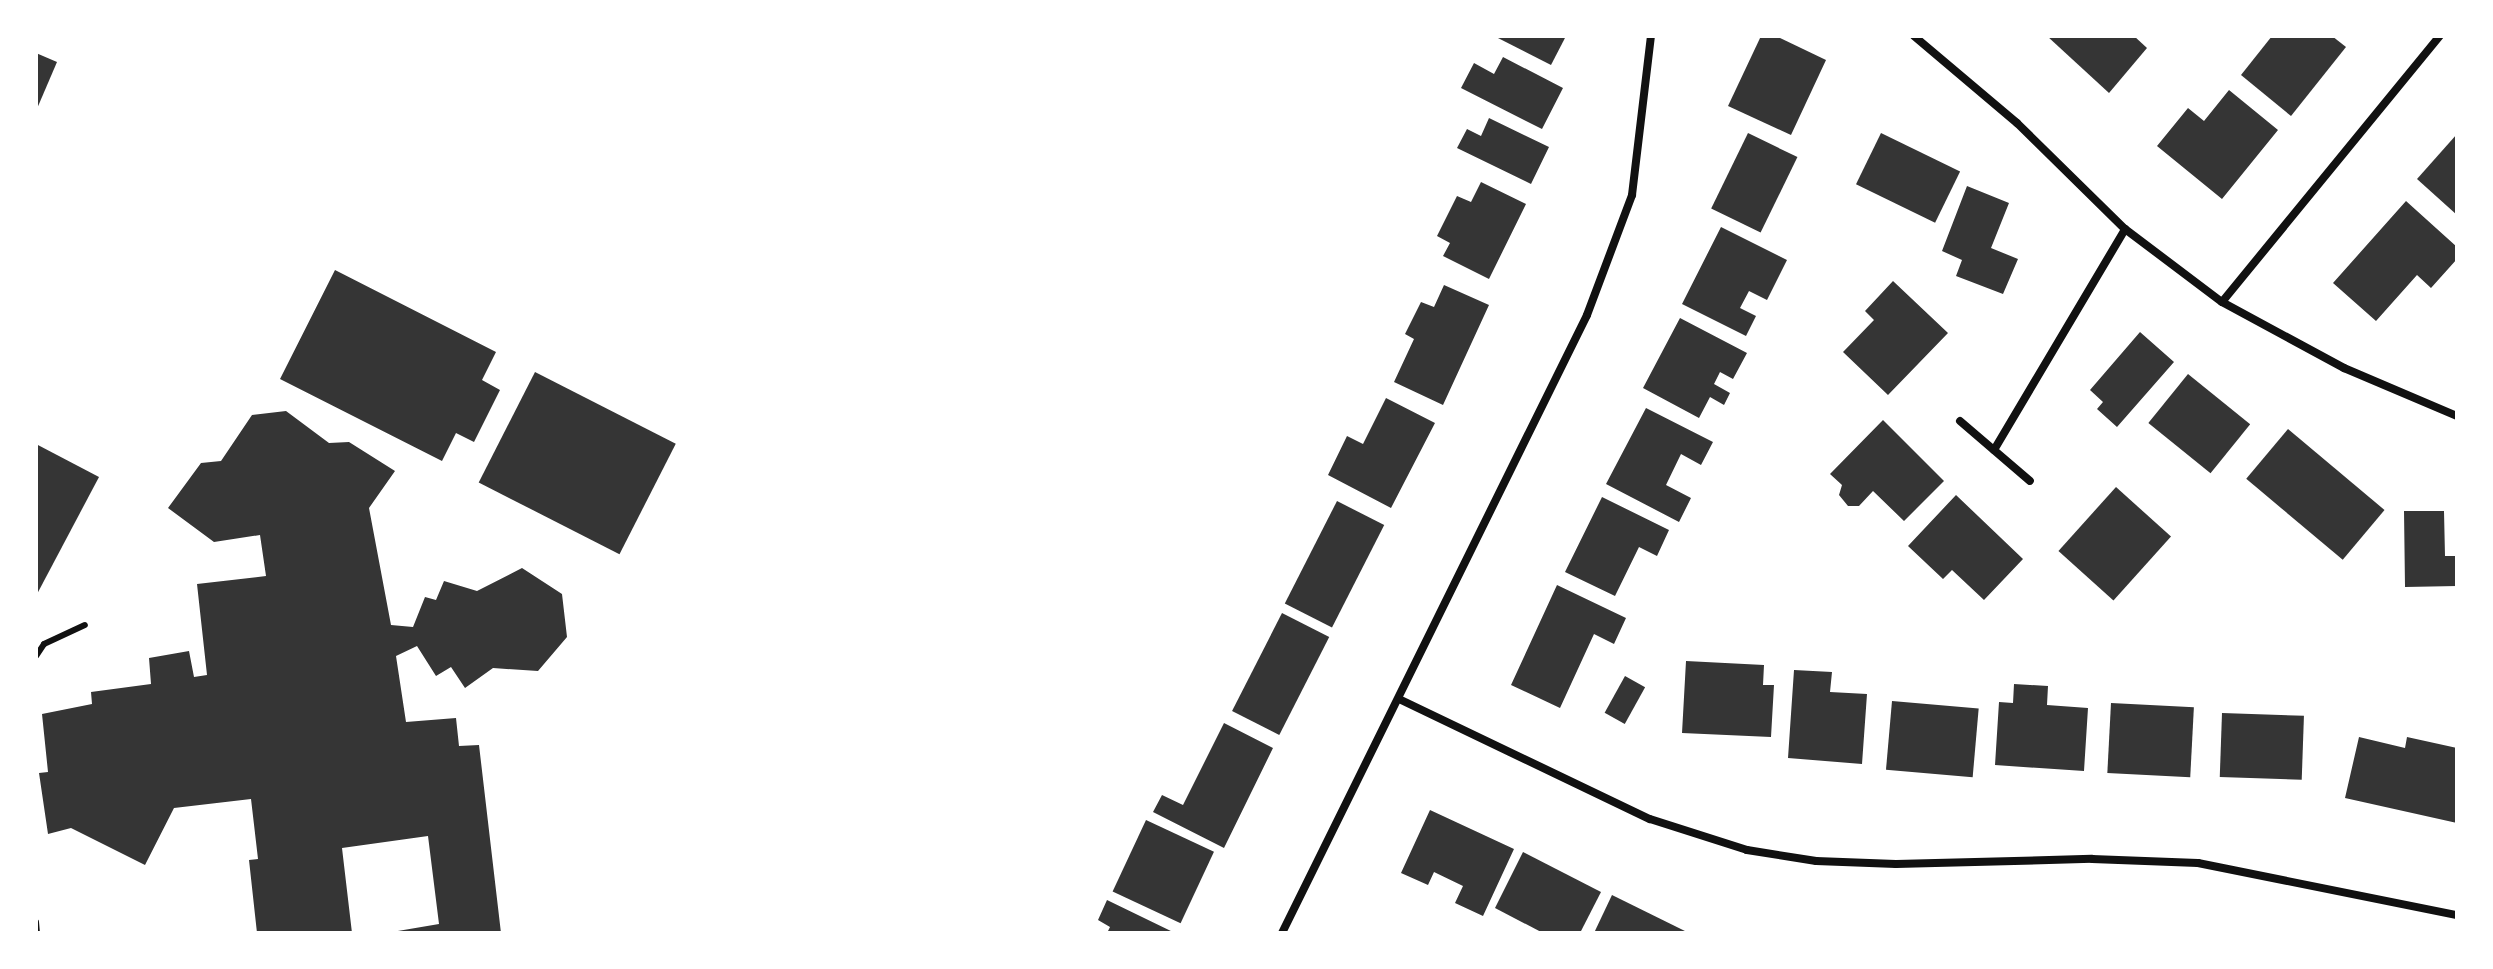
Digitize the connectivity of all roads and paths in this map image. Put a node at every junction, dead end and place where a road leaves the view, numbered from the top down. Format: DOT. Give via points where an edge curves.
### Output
graph roads {
  1 [pos="1651,36"];
  2 [pos="1914,36"];
  3 [pos="2440,36"];
  4 [pos="2125,229"];
  5 [pos="2222,302"];
  6 [pos="2457,416"];
  7 [pos="1960,421"];
  8 [pos="1994,450"];
  9 [pos="2030,481"];
  10 [pos="85,625"];
  11 [pos="36,656"];
  12 [pos="1399,699"];
  13 [pos="2457,915"];
  14 [pos="36,922"];
  15 [pos="37,933"];
  16 [pos="1282,933"];
  1 -- 12 [label="street" via="1632,195 1587,315"];
  2 -- 4 [label="street" via="2017,123"];
  3 -- 5 [label="street"];
  4 -- 5 [label="street"];
  4 -- 8 [label="street"];
  5 -- 6 [label="street" via="2344,368"];
  7 -- 8 [label="street"];
  8 -- 9 [label="street"];
  10 -- 11 [label="lane" via="44,644"];
  12 -- 13 [label="street" via="1650,819 1747,850 1816,861 1896,864 2092,859 2198,863"];
  12 -- 16 [label="street"];
  14 -- 15 [label="lane"];
}
